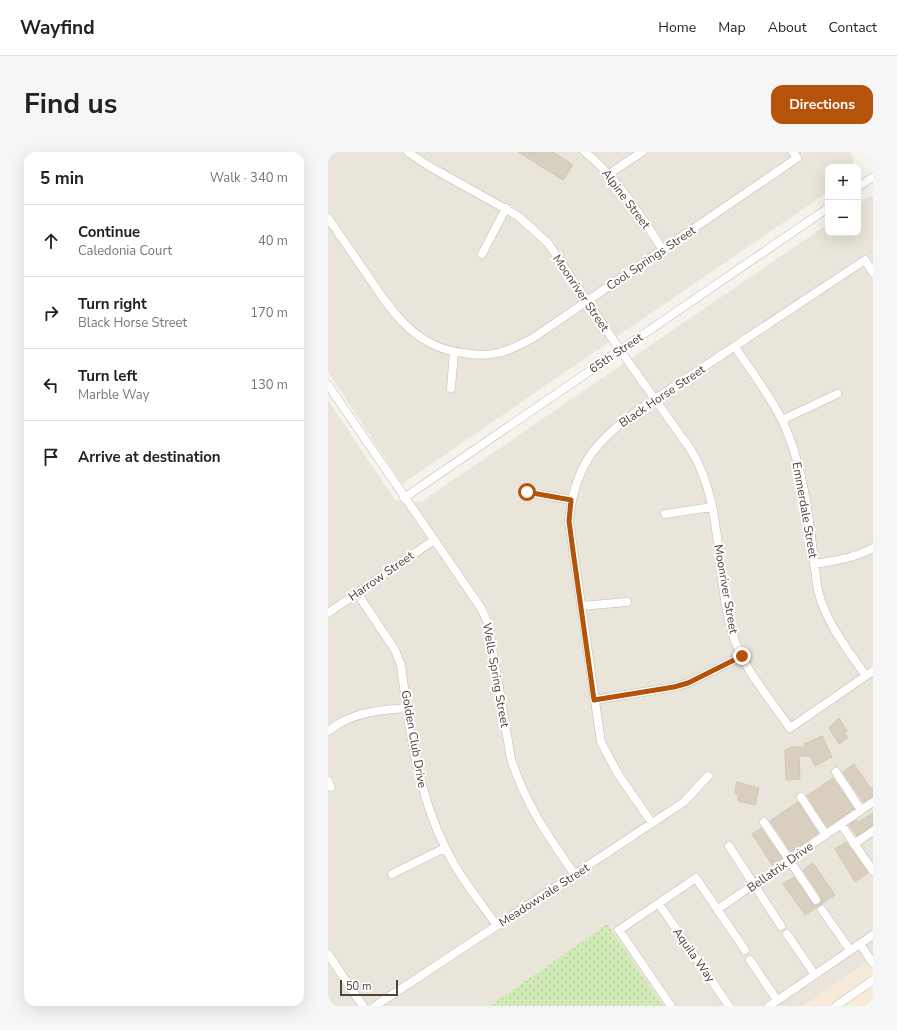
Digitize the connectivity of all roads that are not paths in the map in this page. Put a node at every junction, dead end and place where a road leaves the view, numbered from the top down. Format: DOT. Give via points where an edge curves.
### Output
graph roads {
  1 [pos="408,152"];
  2 [pos="585,152"];
  3 [pos="642,152"];
  4 [pos="795,155"];
  5 [pos="609,174"];
  6 [pos="873,177"];
  7 [pos="861,186"];
  8 [pos="506,208"];
  9 [pos="825,210"];
  10 [pos="328,218"];
  11 [pos="663,250"];
  12 [pos="482,254"];
  13 [pos="873,273"];
  14 [pos="587,301"];
  15 [pos="735,347"];
  16 [pos="620,350"];
  17 [pos="454,352"];
  18 [pos="328,386"];
  19 [pos="452,388"];
  20 [pos="837,394"];
  21 [pos="656,399"];
  22 [pos="782,420"];
  23 [pos="527,492"];
  24 [pos="404,498"];
  25 [pos="571,500"];
  26 [pos="712,507"];
  27 [pos="665,514"];
  28 [pos="434,540"];
  29 [pos="873,548"];
  30 [pos="814,564"];
  31 [pos="357,593"];
  32 [pos="627,602"];
  33 [pos="581,606"];
  34 [pos="328,613"];
  35 [pos="742,656"];
  36 [pos="873,671"];
  37 [pos="866,676"];
  38 [pos="594,700"];
  39 [pos="407,708"];
  40 [pos="328,731"];
  41 [pos="836,772"];
  42 [pos="708,776"];
  43 [pos="800,797"];
  44 [pos="873,802"];
  45 [pos="861,810"];
  46 [pos="764,822"];
  47 [pos="652,823"];
  48 [pos="841,824"];
  49 [pos="873,831"];
  50 [pos="826,835"];
  51 [pos="854,844"];
  52 [pos="729,846"];
  53 [pos="445,848"];
  54 [pos="789,860"];
  55 [pos="873,871"];
  56 [pos="392,874"];
  57 [pos="575,875"];
  58 [pos="755,884"];
  59 [pos="816,900"];
  60 [pos="659,904"];
  61 [pos="718,909"];
  62 [pos="822,910"];
  63 [pos="497,926"];
  64 [pos="782,926"];
  65 [pos="787,934"];
  66 [pos="872,939"];
  67 [pos="860,944"];
  68 [pos="745,950"];
  69 [pos="850,950"];
  70 [pos="328,954"];
  71 [pos="750,960"];
  72 [pos="873,962"];
  73 [pos="815,975"];
  74 [pos="873,980"];
  75 [pos="778,1000"];
  76 [pos="363,1006"];
  77 [pos="375,1006"];
  78 [pos="671,1006"];
  79 [pos="730,1006"];
  80 [pos="769,1006"];
  81 [pos="836,1006"];
  1 -- 8 [label="street, Moonriver Street" via="426,165"];
  2 -- 5 [label="street, Alpine Street"];
  3 -- 5 [label="street"];
  4 -- 11 [label="street, Cool Springs Street"];
  5 -- 11 [label="street, Alpine Street"];
  6 -- 7 [label="street"];
  8 -- 12 [label="street"];
  8 -- 14 [label="street, Moonriver Street" via="535,229 548,243"];
  9 -- 16 [label="street, 65th Street"];
  10 -- 17 [label="street, Cool Springs Street" via="403,324 433,346"];
  11 -- 14 [label="street, Cool Springs Street"];
  13 -- 15 [label="street, Black Horse Street" via="864,260"];
  14 -- 16 [label="street, Moonriver Street"];
  14 -- 17 [label="street, Cool Springs Street" via="514,348 477,355"];
  15 -- 21 [label="street, Black Horse Street"];
  15 -- 22 [label="street, Emmerdale Street"];
  16 -- 21 [label="street, Moonriver Street"];
  16 -- 24 [label="street, 65th Street"];
  17 -- 19 [label="street"];
  18 -- 24 [label="street, Wells Spring Street"];
  20 -- 22 [label="street"];
  21 -- 25 [label="street, Black Horse Street" via="618,424 599,443 582,467"];
  21 -- 26 [label="street, Moonriver Street" via="700,466"];
  22 -- 30 [label="street, Emmerdale Street" via="801,474"];
  23 -- 25 [label="street"];
  24 -- 28 [label="street, Wells Spring Street"];
  25 -- 33 [label="street, Black Horse Street" via="569,521"];
  26 -- 27 [label="street"];
  26 -- 35 [label="street, Moonriver Street" via="728,612"];
  28 -- 31 [label="street, Harrow Street"];
  28 -- 57 [label="street, Wells Spring Street" via="481,608 488,623 511,759 518,781 538,821"];
  29 -- 30 [label="street" via="861,555"];
  30 -- 37 [label="street, Emmerdale Street" via="823,609"];
  31 -- 34 [label="street, Harrow Street"];
  31 -- 39 [label="street, Golden Club Drive" via="395,650 402,665"];
  32 -- 33 [label="street"];
  33 -- 38 [label="street, Black Horse Street"];
  35 -- 37 [label="street, Moonriver Street" via="790,728"];
  35 -- 38 [label="street" via="688,683"];
  36 -- 37 [label="street"];
  38 -- 47 [label="street, Black Horse Street" via="601,742 618,774"];
  39 -- 40 [label="street" via="370,711 348,719"];
  39 -- 53 [label="street, Golden Club Drive" via="421,787"];
  41 -- 45 [label="street"];
  42 -- 47 [label="street, Meadowvale Street" via="684,802"];
  43 -- 50 [label="street"];
  44 -- 45 [label="street, Bellatrix Drive"];
  45 -- 48 [label="street, Bellatrix Drive"];
  46 -- 54 [label="street"];
  47 -- 57 [label="street, Meadowvale Street"];
  48 -- 50 [label="street, Bellatrix Drive"];
  48 -- 51 [label="street"];
  49 -- 51 [label="street"];
  50 -- 54 [label="street, Bellatrix Drive"];
  51 -- 55 [label="street"];
  52 -- 58 [label="street"];
  53 -- 56 [label="street"];
  53 -- 63 [label="street, Golden Club Drive"];
  54 -- 58 [label="street, Bellatrix Drive"];
  54 -- 59 [label="street"];
  57 -- 63 [label="street, Meadowvale Street"];
  58 -- 61 [label="street, Bellatrix Drive"];
  58 -- 64 [label="street"];
  60 -- 61 [label="street" via="696,878"];
  60 -- 78 [label="street" via="619,930"];
  60 -- 79 [label="street, Aquila Way"];
  61 -- 68 [label="street"];
  62 -- 69 [label="street"];
  63 -- 77 [label="street, Meadowvale Street"];
  65 -- 73 [label="street"];
  66 -- 67 [label="street"];
  67 -- 69 [label="street"];
  67 -- 72 [label="street"];
  69 -- 73 [label="street"];
  70 -- 76 [label="street"];
  71 -- 75 [label="street"];
  73 -- 75 [label="street"];
  74 -- 81 [label="street"];
  75 -- 80 [label="street"];
}
